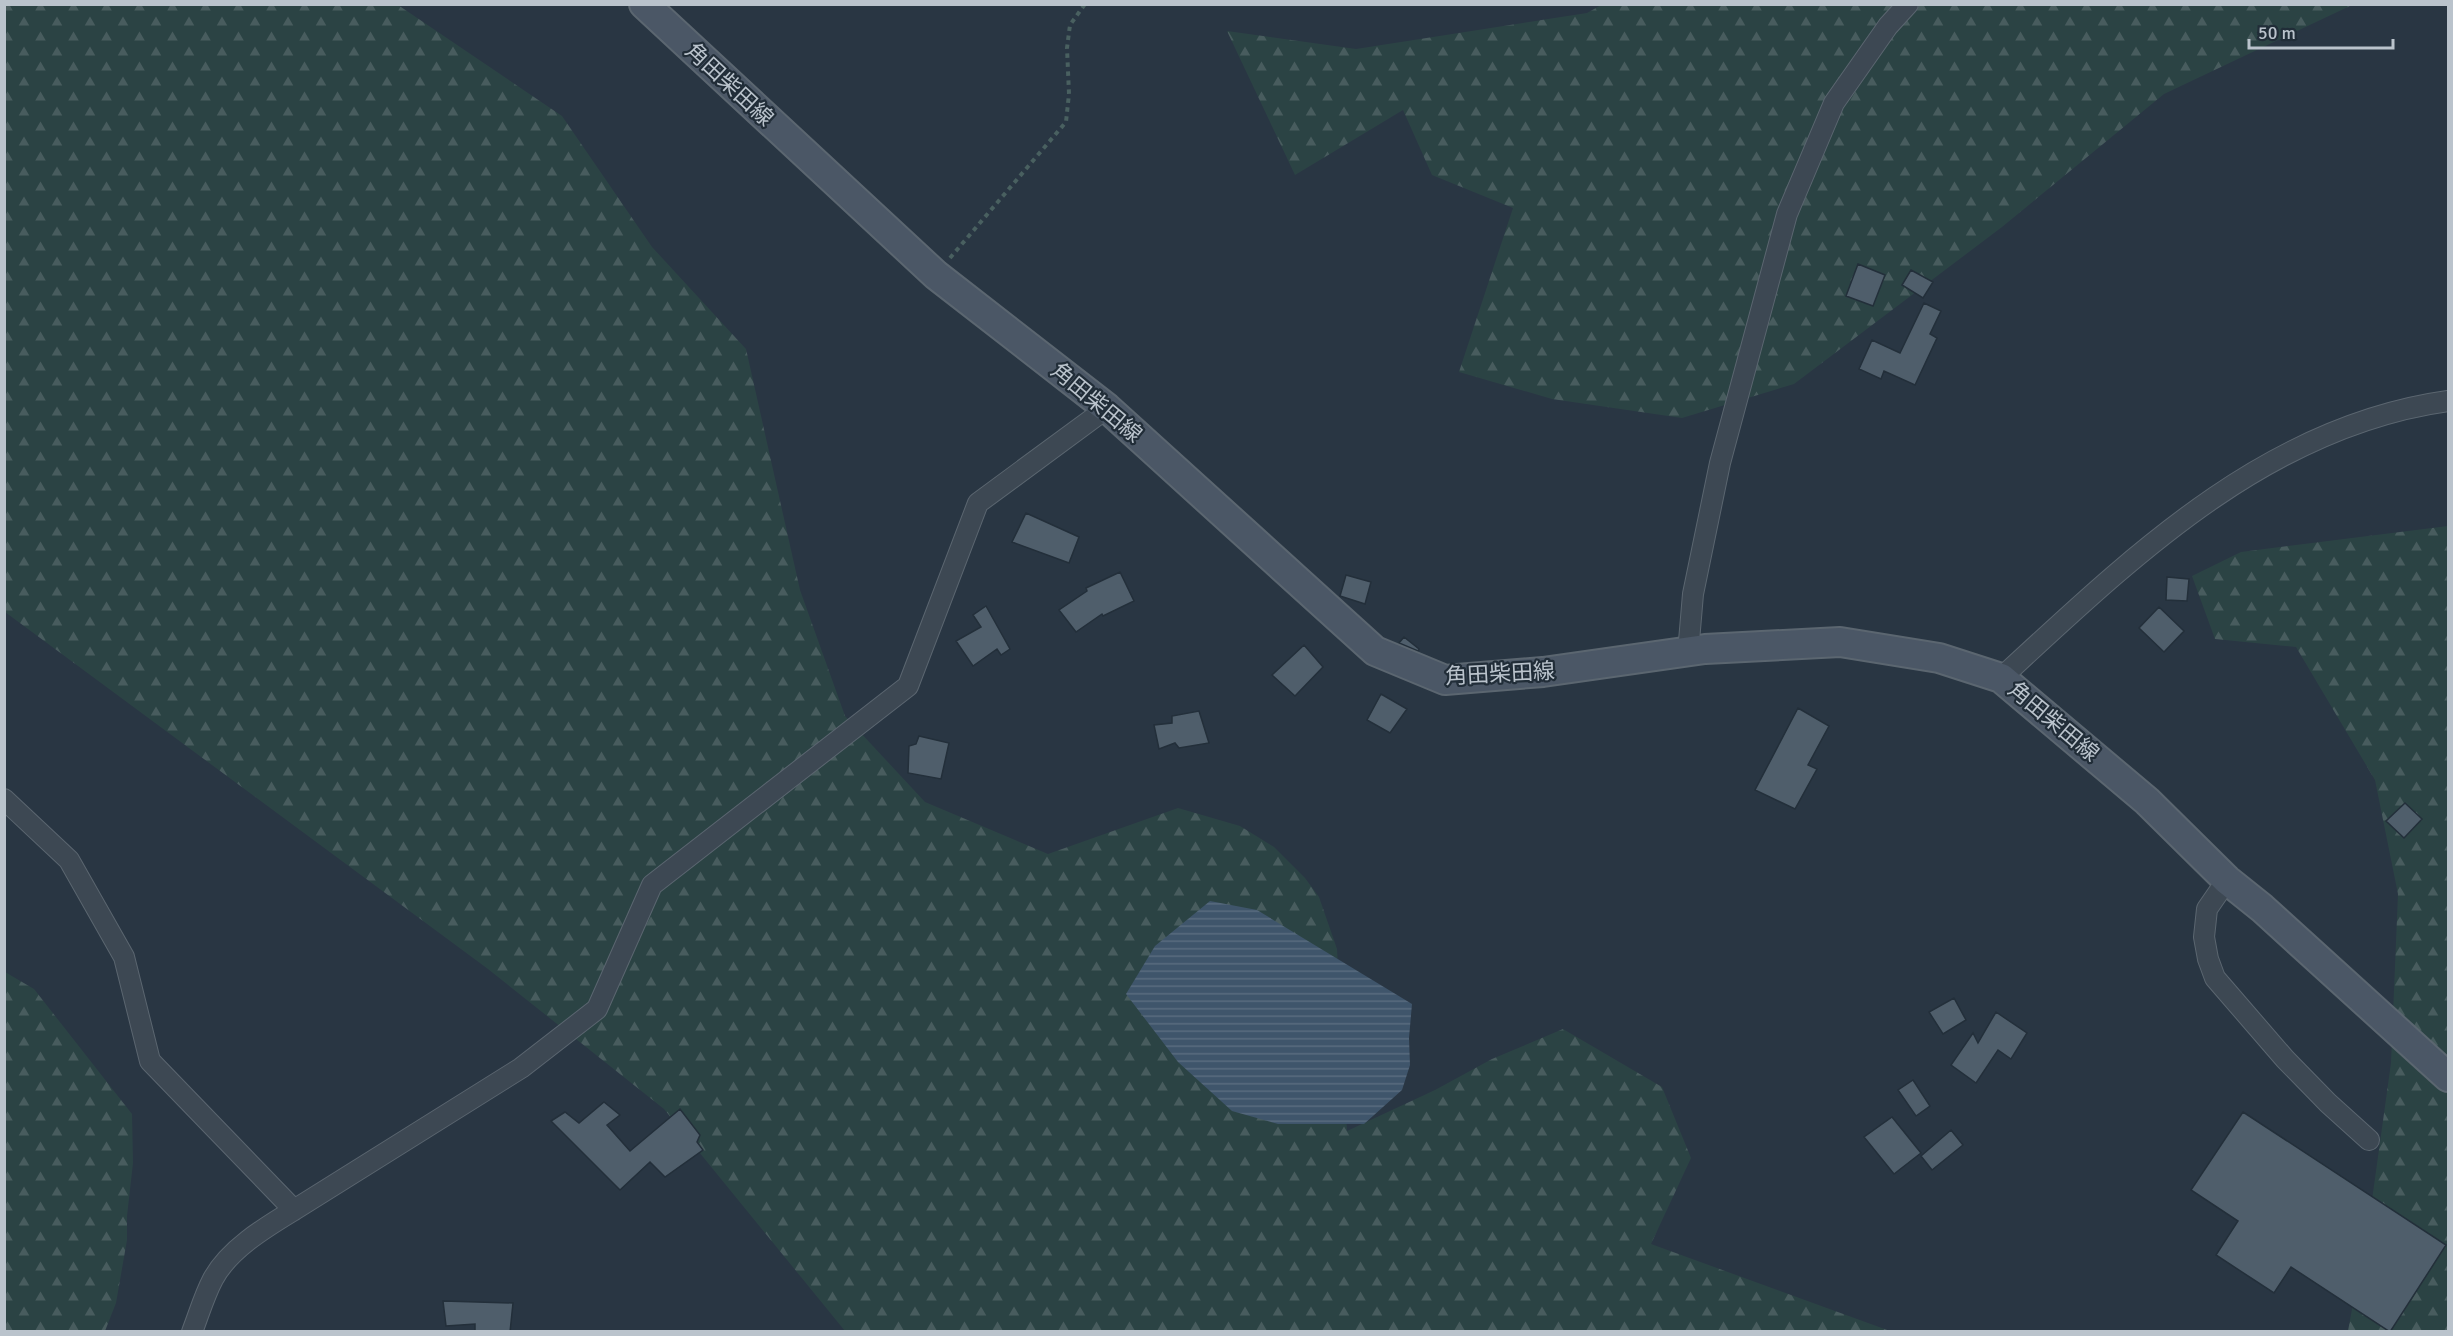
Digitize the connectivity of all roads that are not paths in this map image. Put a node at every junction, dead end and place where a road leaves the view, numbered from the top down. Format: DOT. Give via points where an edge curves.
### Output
graph roads {
  1 [pos="644,4"];
  2 [pos="1908,4"];
  3 [pos="2448,401"];
  4 [pos="1107,408"];
  5 [pos="1688,653"];
  6 [pos="2001,678"];
  7 [pos="4,799"];
  8 [pos="2227,880"];
  9 [pos="2448,1077"];
  10 [pos="2369,1140"];
  11 [pos="294,1210"];
  12 [pos="192,1332"];
  1 -- 4 [label="main road, 角田柴田線" via="936,274"];
  2 -- 5 [label="street" via="1834,103 1787,214 1720,463 1693,594"];
  3 -- 6 [label="street" via="2388,412 2353,424 2264,465 2157,540 2098,588"];
  4 -- 5 [label="main road, 角田柴田線" via="1374,651 1445,680"];
  4 -- 11 [label="street" via="978,503 908,687 652,885 597,1009 521,1068"];
  5 -- 6 [label="main road, 角田柴田線" via="1840,642 1939,658"];
  6 -- 8 [label="main road, 角田柴田線" via="2147,801"];
  7 -- 11 [label="street" via="69,860 119,947 150,1061"];
  8 -- 9 [label="main road, 角田柴田線"];
  8 -- 10 [label="street" via="2206,909 2204,938 2215,978 2285,1059"];
  11 -- 12 [label="street" via="259,1233 223,1266 214,1278"];
}
